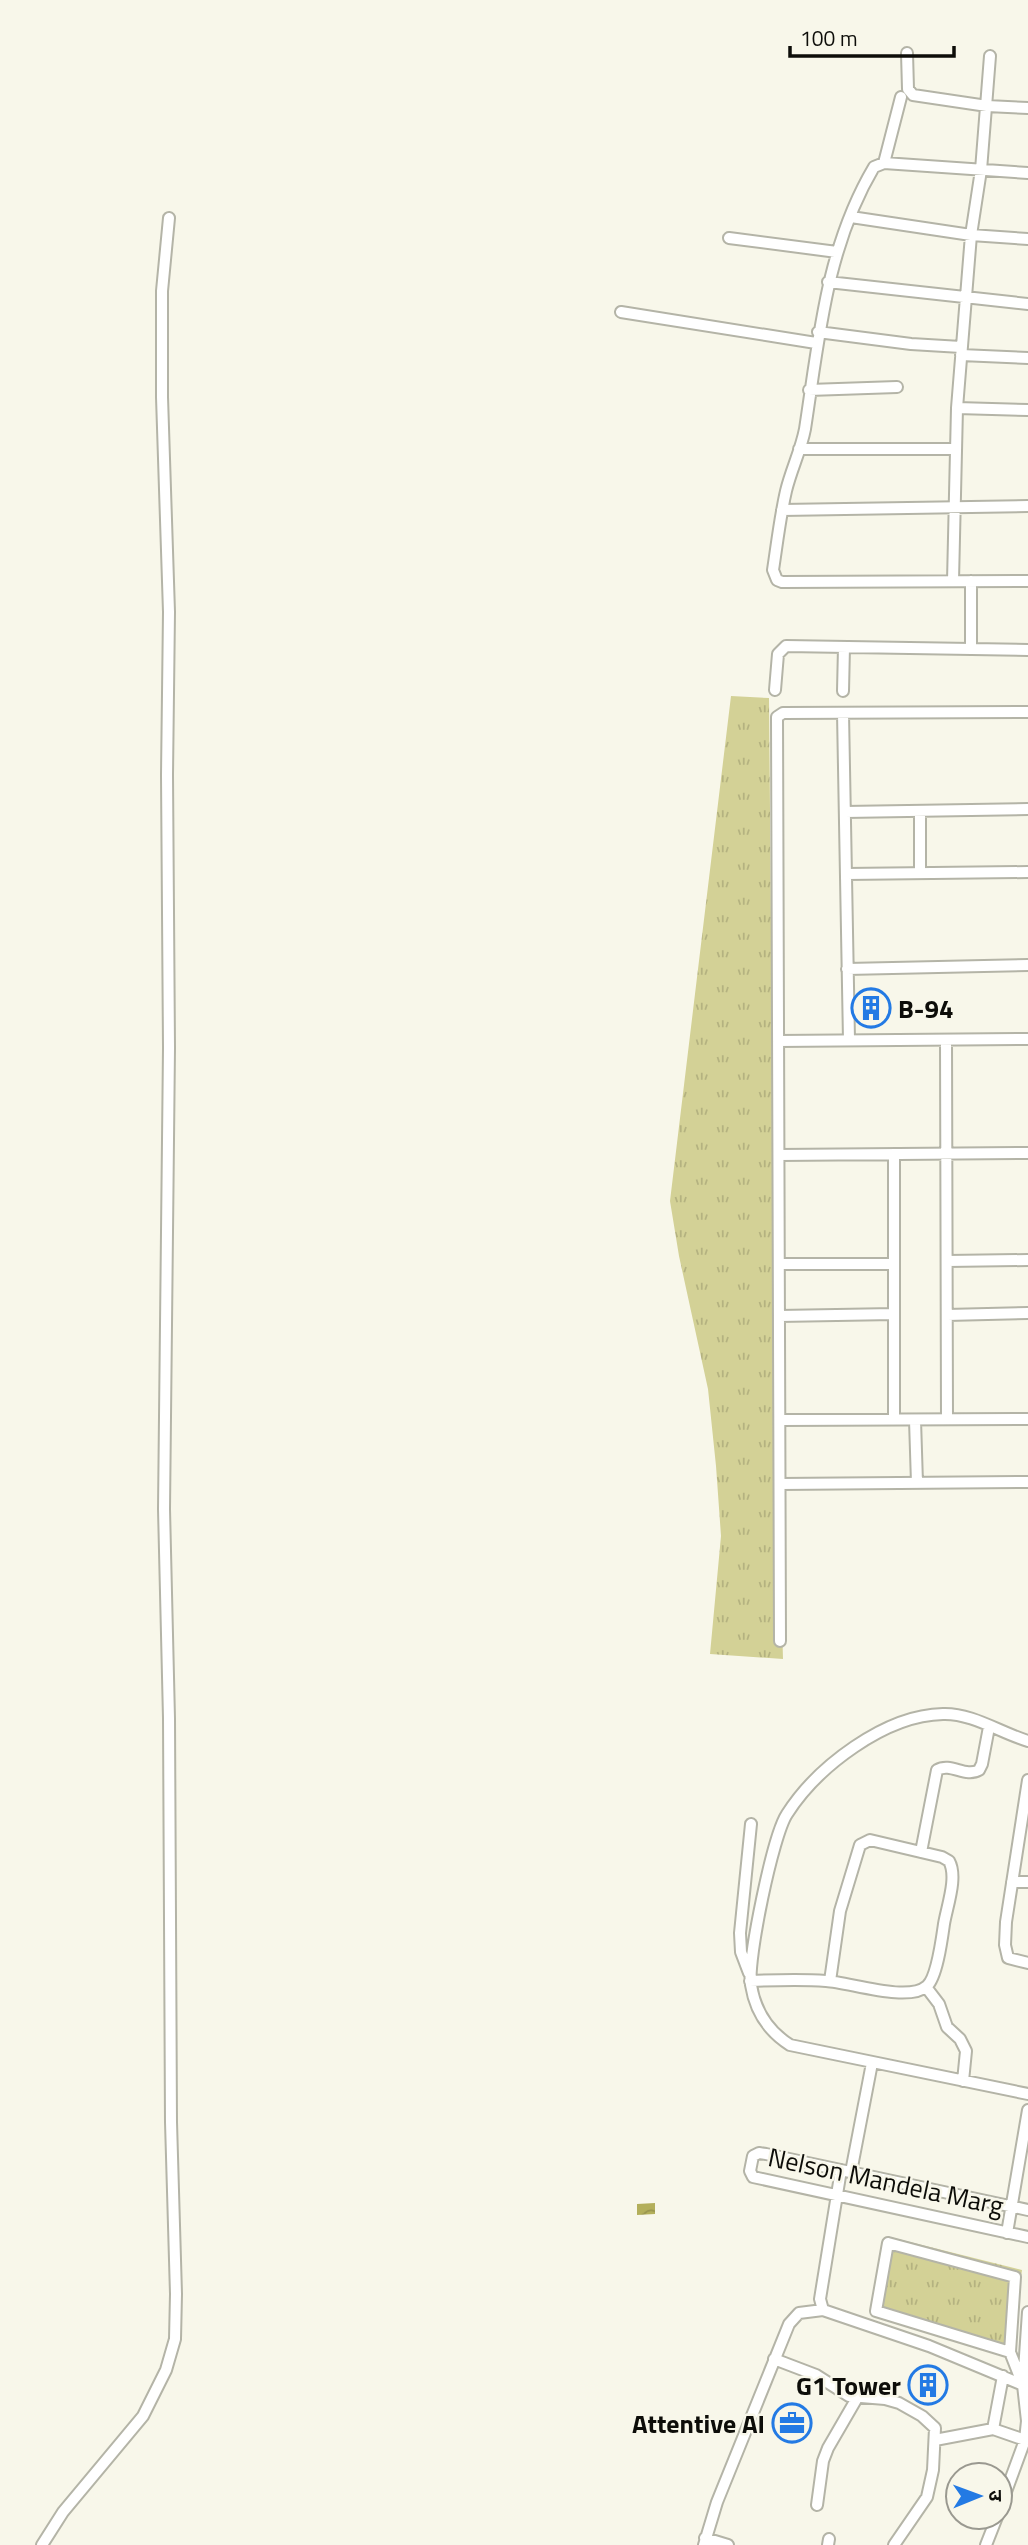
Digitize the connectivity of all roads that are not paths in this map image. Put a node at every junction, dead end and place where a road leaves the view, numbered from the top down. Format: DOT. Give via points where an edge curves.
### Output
graph roads {
  1 [pos="907,54"];
  2 [pos="990,56"];
  3 [pos="901,97"];
  4 [pos="986,106"];
  5 [pos="1028,108"];
  6 [pos="884,163"];
  7 [pos="981,170"];
  8 [pos="1028,173"];
  9 [pos="850,217"];
  10 [pos="169,218"];
  11 [pos="971,235"];
  12 [pos="729,238"];
  13 [pos="1028,239"];
  14 [pos="838,252"];
  15 [pos="828,282"];
  16 [pos="967,298"];
  17 [pos="1028,304"];
  18 [pos="621,312"];
  19 [pos="817,337"];
  20 [pos="961,351"];
  21 [pos="1028,358"];
  22 [pos="897,387"];
  23 [pos="809,390"];
  24 [pos="957,408"];
  25 [pos="1028,410"];
  26 [pos="799,449"];
  27 [pos="955,449"];
  28 [pos="1028,506"];
  29 [pos="953,508"];
  30 [pos="782,510"];
  31 [pos="953,581"];
  32 [pos="971,581"];
  33 [pos="1028,581"];
  34 [pos="844,647"];
  35 [pos="971,649"];
  36 [pos="1028,650"];
  37 [pos="775,690"];
  38 [pos="843,691"];
  39 [pos="1028,712"];
  40 [pos="843,713"];
  41 [pos="1028,809"];
  42 [pos="920,811"];
  43 [pos="845,812"];
  44 [pos="1028,872"];
  45 [pos="920,873"];
  46 [pos="846,874"];
  47 [pos="1028,965"];
  48 [pos="847,969"];
  49 [pos="1028,1039"];
  50 [pos="849,1040"];
  51 [pos="946,1040"];
  52 [pos="778,1041"];
  53 [pos="1028,1153"];
  54 [pos="894,1154"];
  55 [pos="946,1154"];
  56 [pos="779,1155"];
  57 [pos="1028,1260"];
  58 [pos="947,1261"];
  59 [pos="779,1264"];
  60 [pos="894,1264"];
  61 [pos="1028,1313"];
  62 [pos="894,1314"];
  63 [pos="779,1315"];
  64 [pos="947,1315"];
  65 [pos="947,1419"];
  66 [pos="1028,1419"];
  67 [pos="779,1420"];
  68 [pos="894,1420"];
  69 [pos="915,1420"];
  70 [pos="1028,1482"];
  71 [pos="916,1483"];
  72 [pos="780,1484"];
  73 [pos="780,1641"];
  74 [pos="989,1727"];
  75 [pos="1028,1741"];
  76 [pos="1028,1780"];
  77 [pos="751,1824"];
  78 [pos="1025,1824"];
  79 [pos="921,1852"];
  80 [pos="1012,1882"];
  81 [pos="1028,1882"];
  82 [pos="1028,1963"];
  83 [pos="750,1977"];
  84 [pos="830,1981"];
  85 [pos="926,1987"];
  86 [pos="872,2063"];
  87 [pos="963,2081"];
  88 [pos="1028,2094"];
  89 [pos="1028,2110"];
  90 [pos="846,2171"];
  91 [pos="836,2197"];
  92 [pos="1012,2208"];
  93 [pos="1028,2210"];
  94 [pos="1007,2234"];
  95 [pos="1028,2237"];
  96 [pos="823,2310"];
  97 [pos="1028,2312"];
  98 [pos="1010,2352"];
  99 [pos="774,2359"];
  100 [pos="1003,2376"];
  101 [pos="1023,2385"];
  102 [pos="858,2398"];
  103 [pos="993,2429"];
  104 [pos="935,2440"];
  105 [pos="1025,2440"];
  106 [pos="1014,2470"];
  107 [pos="817,2505"];
  108 [pos="704,2541"];
  109 [pos="42,2545"];
  110 [pos="728,2545"];
  111 [pos="894,2545"];
  1 -- 4 [label="street" via="911,94"];
  2 -- 4 [label="street"];
  3 -- 6 [label="street"];
  4 -- 5 [label="street"];
  4 -- 7 [label="street"];
  6 -- 7 [label="street"];
  6 -- 9 [label="street" via="874,167"];
  7 -- 8 [label="street"];
  7 -- 11 [label="street"];
  9 -- 11 [label="street"];
  9 -- 14 [label="street"];
  10 -- 109 [label="street" via="162,291 169,612 164,1509 175,2339 166,2370 143,2416 63,2512"];
  11 -- 13 [label="street"];
  11 -- 16 [label="street"];
  12 -- 14 [label="street"];
  14 -- 15 [label="street"];
  15 -- 16 [label="street"];
  15 -- 19 [label="street"];
  16 -- 17 [label="street"];
  16 -- 20 [label="street"];
  18 -- 19 [label="street"];
  19 -- 20 [label="street"];
  19 -- 23 [label="street"];
  20 -- 21 [label="street"];
  20 -- 24 [label="street"];
  22 -- 23 [label="street"];
  23 -- 26 [label="street"];
  24 -- 25 [label="street"];
  24 -- 27 [label="street"];
  26 -- 27 [label="street"];
  26 -- 30 [label="street"];
  27 -- 29 [label="street"];
  28 -- 29 [label="street"];
  29 -- 30 [label="street"];
  29 -- 31 [label="street"];
  30 -- 31 [label="street" via="773,570 777,580"];
  31 -- 32 [label="street"];
  32 -- 33 [label="street"];
  32 -- 35 [label="street"];
  34 -- 35 [label="street"];
  34 -- 37 [label="street" via="782,647"];
  34 -- 38 [label="street"];
  35 -- 36 [label="street"];
  39 -- 40 [label="street"];
  40 -- 43 [label="street"];
  40 -- 52 [label="street" via="783,713 776,722"];
  41 -- 42 [label="street"];
  42 -- 43 [label="street"];
  42 -- 45 [label="street"];
  43 -- 46 [label="street"];
  44 -- 45 [label="street"];
  45 -- 46 [label="street"];
  46 -- 48 [label="street"];
  47 -- 48 [label="street"];
  48 -- 50 [label="street"];
  49 -- 51 [label="street"];
  50 -- 51 [label="street"];
  50 -- 52 [label="street"];
  51 -- 55 [label="street"];
  52 -- 56 [label="street"];
  53 -- 55 [label="street"];
  54 -- 55 [label="street"];
  54 -- 56 [label="street"];
  54 -- 60 [label="street"];
  55 -- 58 [label="street"];
  56 -- 59 [label="street"];
  57 -- 58 [label="street"];
  58 -- 64 [label="street"];
  59 -- 60 [label="street"];
  59 -- 63 [label="street"];
  60 -- 62 [label="street"];
  61 -- 64 [label="street"];
  62 -- 63 [label="street"];
  62 -- 68 [label="street"];
  63 -- 67 [label="street"];
  64 -- 65 [label="street"];
  65 -- 66 [label="street"];
  65 -- 69 [label="street"];
  67 -- 68 [label="street"];
  67 -- 72 [label="street"];
  68 -- 69 [label="street"];
  69 -- 71 [label="street"];
  70 -- 71 [label="street"];
  71 -- 72 [label="street"];
  72 -- 73 [label="street"];
  74 -- 75 [label="street"];
  74 -- 79 [label="street" via="979,1770 937,1770"];
  74 -- 83 [label="street" via="945,1713 900,1722 852,1748 807,1789 778,1834"];
  76 -- 78 [label="street"];
  77 -- 83 [label="street" via="740,1933"];
  78 -- 80 [label="street"];
  79 -- 84 [label="street" via="870,1840 860,1844 840,1912"];
  79 -- 85 [label="street" via="949,1861 953,1874 939,1951"];
  80 -- 81 [label="street"];
  80 -- 82 [label="street" via="1006,1953"];
  83 -- 84 [label="street"];
  83 -- 86 [label="street" via="760,2013 783,2040"];
  84 -- 85 [label="street" via="892,1992"];
  85 -- 87 [label="street" via="966,2051"];
  86 -- 87 [label="street"];
  86 -- 90 [label="street"];
  87 -- 88 [label="street"];
  89 -- 92 [label="street"];
  90 -- 91 [label="street"];
  90 -- 91 [label="street, Nelson Mandela Marg" via="759,2153 753,2157 753,2177"];
  90 -- 92 [label="street, Nelson Mandela Marg"];
  91 -- 94 [label="street, Nelson Mandela Marg"];
  91 -- 96 [label="street" via="820,2298"];
  92 -- 93 [label="street, Nelson Mandela Marg"];
  92 -- 94 [label="street"];
  94 -- 95 [label="street, Nelson Mandela Marg"];
  96 -- 99 [label="street" via="793,2317"];
  96 -- 100 [label="street"];
  97 -- 101 [label="street"];
  98 -- 98 [label="street" via="1015,2277 888,2244 876,2311"];
  98 -- 101 [label="street"];
  99 -- 102 [label="street"];
  99 -- 108 [label="street"];
  100 -- 101 [label="street"];
  100 -- 103 [label="street"];
  101 -- 105 [label="street"];
  102 -- 104 [label="street" via="892,2400 910,2408 932,2424"];
  102 -- 107 [label="street" via="823,2461"];
  103 -- 104 [label="street"];
  103 -- 105 [label="street"];
  104 -- 111 [label="street" via="927,2497"];
  105 -- 106 [label="street"];
  108 -- 110 [label="street"];
}
